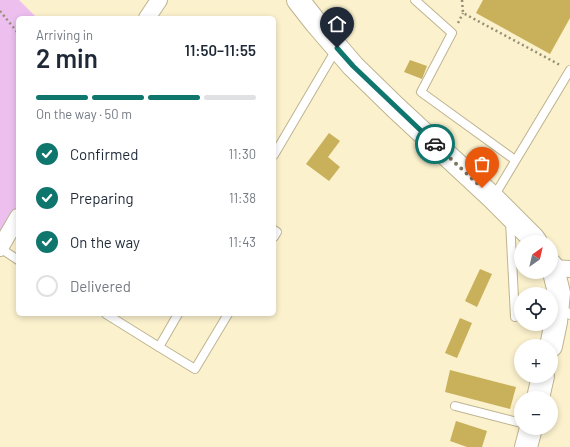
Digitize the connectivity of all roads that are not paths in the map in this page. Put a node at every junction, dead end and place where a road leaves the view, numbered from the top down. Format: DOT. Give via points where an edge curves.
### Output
graph roads {
  1 [pos="159,0"];
  2 [pos="298,0"];
  3 [pos="415,0"];
  4 [pos="148,16"];
  5 [pos="337,48"];
  6 [pos="570,70"];
  7 [pos="276,153"];
  8 [pos="515,160"];
  9 [pos="493,198"];
  10 [pos="510,215"];
  11 [pos="16,220"];
  12 [pos="530,235"];
  13 [pos="0,248"];
  14 [pos="16,259"];
  15 [pos="558,267"];
  16 [pos="514,291"];
  17 [pos="564,309"];
  18 [pos="109,316"];
  19 [pos="177,316"];
  20 [pos="227,316"];
  21 [pos="552,339"];
  22 [pos="159,346"];
  23 [pos="455,406"];
  24 [pos="514,421"];
  25 [pos="529,435"];
  26 [pos="526,447"];
  1 -- 4 [label="street"];
  2 -- 5 [label="street"];
  3 -- 8 [label="lane" via="452,33 421,92"];
  5 -- 7 [label="lane"];
  5 -- 9 [label="street"];
  6 -- 8 [label="lane"];
  8 -- 9 [label="lane"];
  9 -- 10 [label="street"];
  10 -- 12 [label="street"];
  10 -- 16 [label="lane"];
  11 -- 13 [label="street"];
  13 -- 14 [label="lane"];
  15 -- 17 [label="street" via="559,293"];
  17 -- 21 [label="street" via="556,322"];
  18 -- 22 [label="lane"];
  19 -- 22 [label="lane"];
  20 -- 22 [label="lane" via="195,369"];
  23 -- 24 [label="lane"];
  25 -- 26 [label="street"];
}
